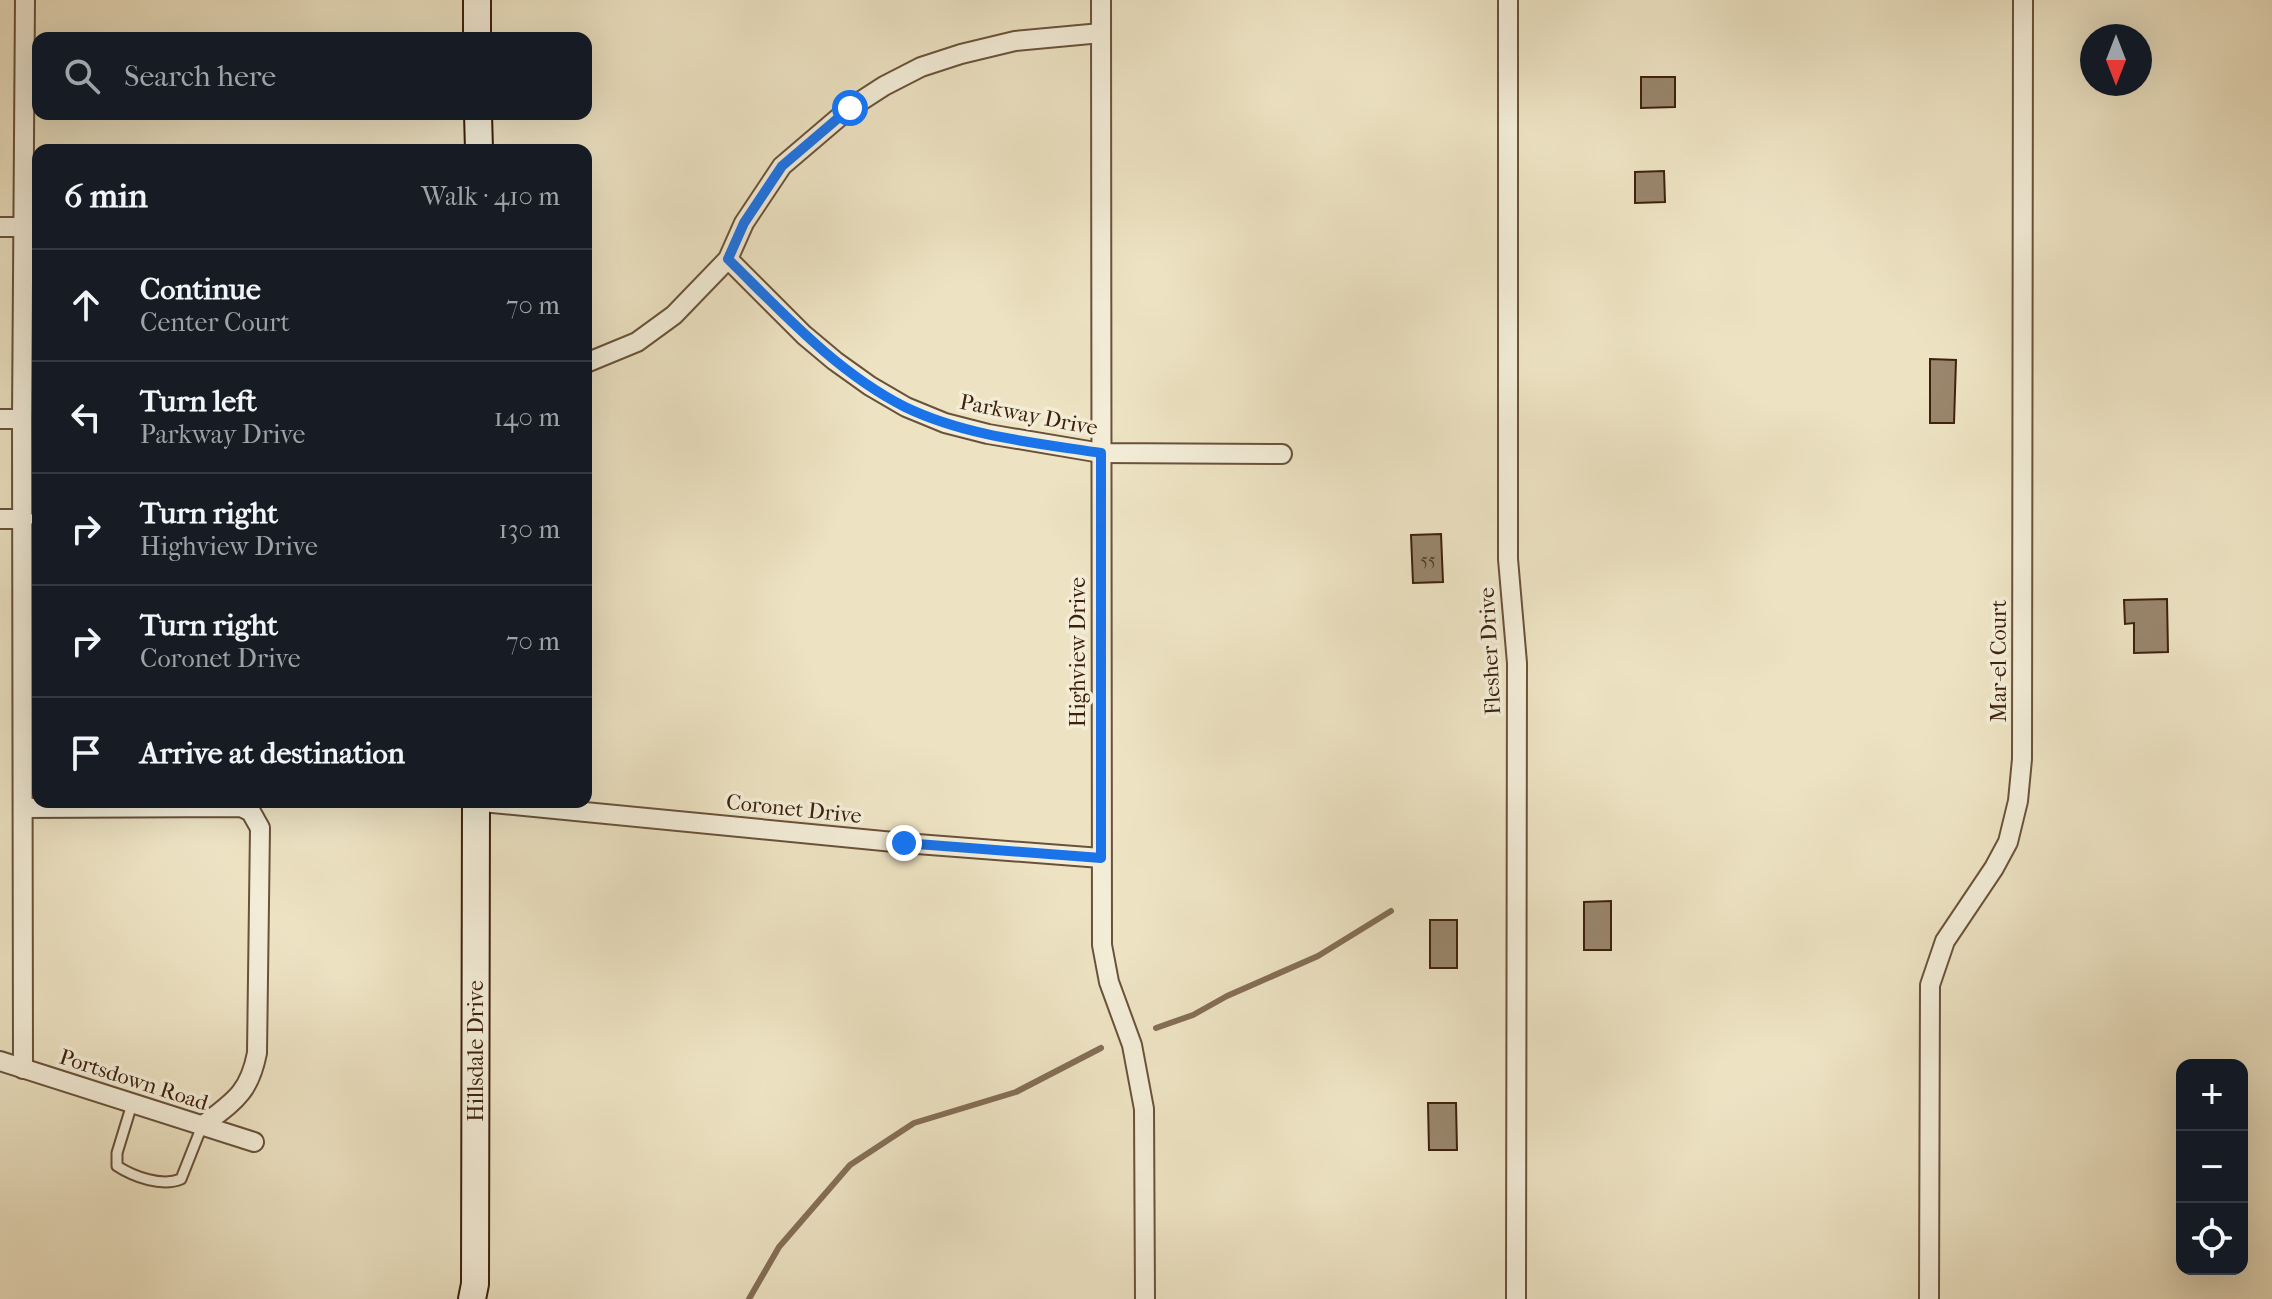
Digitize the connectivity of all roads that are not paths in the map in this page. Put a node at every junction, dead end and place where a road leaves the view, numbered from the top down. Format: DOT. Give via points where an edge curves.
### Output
graph roads {
  1 [pos="25,0"];
  2 [pos="477,0"];
  3 [pos="1101,0"];
  4 [pos="1508,0"];
  5 [pos="2023,0"];
  6 [pos="477,32"];
  7 [pos="1101,33"];
  8 [pos="478,120"];
  9 [pos="479,144"];
  10 [pos="0,227"];
  11 [pos="25,227"];
  12 [pos="728,259"];
  13 [pos="31,318"];
  14 [pos="592,361"];
  15 [pos="0,419"];
  16 [pos="28,427"];
  17 [pos="1101,453"];
  18 [pos="1282,454"];
  19 [pos="0,519"];
  20 [pos="24,519"];
  21 [pos="23,808"];
  22 [pos="32,808"];
  23 [pos="243,808"];
  24 [pos="479,808"];
  25 [pos="541,808"];
  26 [pos="1101,858"];
  27 [pos="0,1061"];
  28 [pos="23,1069"];
  29 [pos="132,1104"];
  30 [pos="202,1126"];
  31 [pos="254,1142"];
  32 [pos="472,1299"];
  33 [pos="1145,1299"];
  34 [pos="1516,1299"];
  35 [pos="1929,1299"];
  1 -- 11 [label="street"];
  2 -- 6 [label="street"];
  3 -- 7 [label="street, Highview Drive"];
  4 -- 34 [label="street, Flesher Drive" via="1508,559 1518,691"];
  5 -- 35 [label="street, Mar-el Court" via="2022,759 2008,842 1945,941 1930,985"];
  7 -- 12 [label="street" via="1015,41 961,54 884,86 839,116 782,166 744,223"];
  7 -- 17 [label="street, Highview Drive"];
  8 -- 9 [label="street"];
  10 -- 11 [label="street"];
  11 -- 13 [label="street"];
  12 -- 14 [label="street" via="674,315 637,342"];
  12 -- 17 [label="street, Parkway Drive" via="835,361 906,407 988,434"];
  13 -- 16 [label="street"];
  15 -- 16 [label="street"];
  16 -- 20 [label="street"];
  17 -- 18 [label="street, Parkway Drive"];
  17 -- 26 [label="street, Highview Drive"];
  19 -- 20 [label="street"];
  20 -- 21 [label="street"];
  21 -- 22 [label="street"];
  21 -- 28 [label="street"];
  23 -- 30 [label="street" via="260,828 257,1053 253,1077 238,1098"];
  24 -- 32 [label="street, Hillsdale Drive"];
  25 -- 26 [label="street, Coronet Drive"];
  26 -- 33 [label="street, Highview Drive" via="1102,945 1132,1045 1144,1109"];
  27 -- 28 [label="street, Portsdown Road"];
  28 -- 29 [label="street, Portsdown Road"];
  29 -- 30 [label="street, Portsdown Road"];
  29 -- 30 [label="lane" via="117,1153 117,1166 130,1175 172,1183 181,1179"];
  30 -- 31 [label="street, Portsdown Road"];
}
